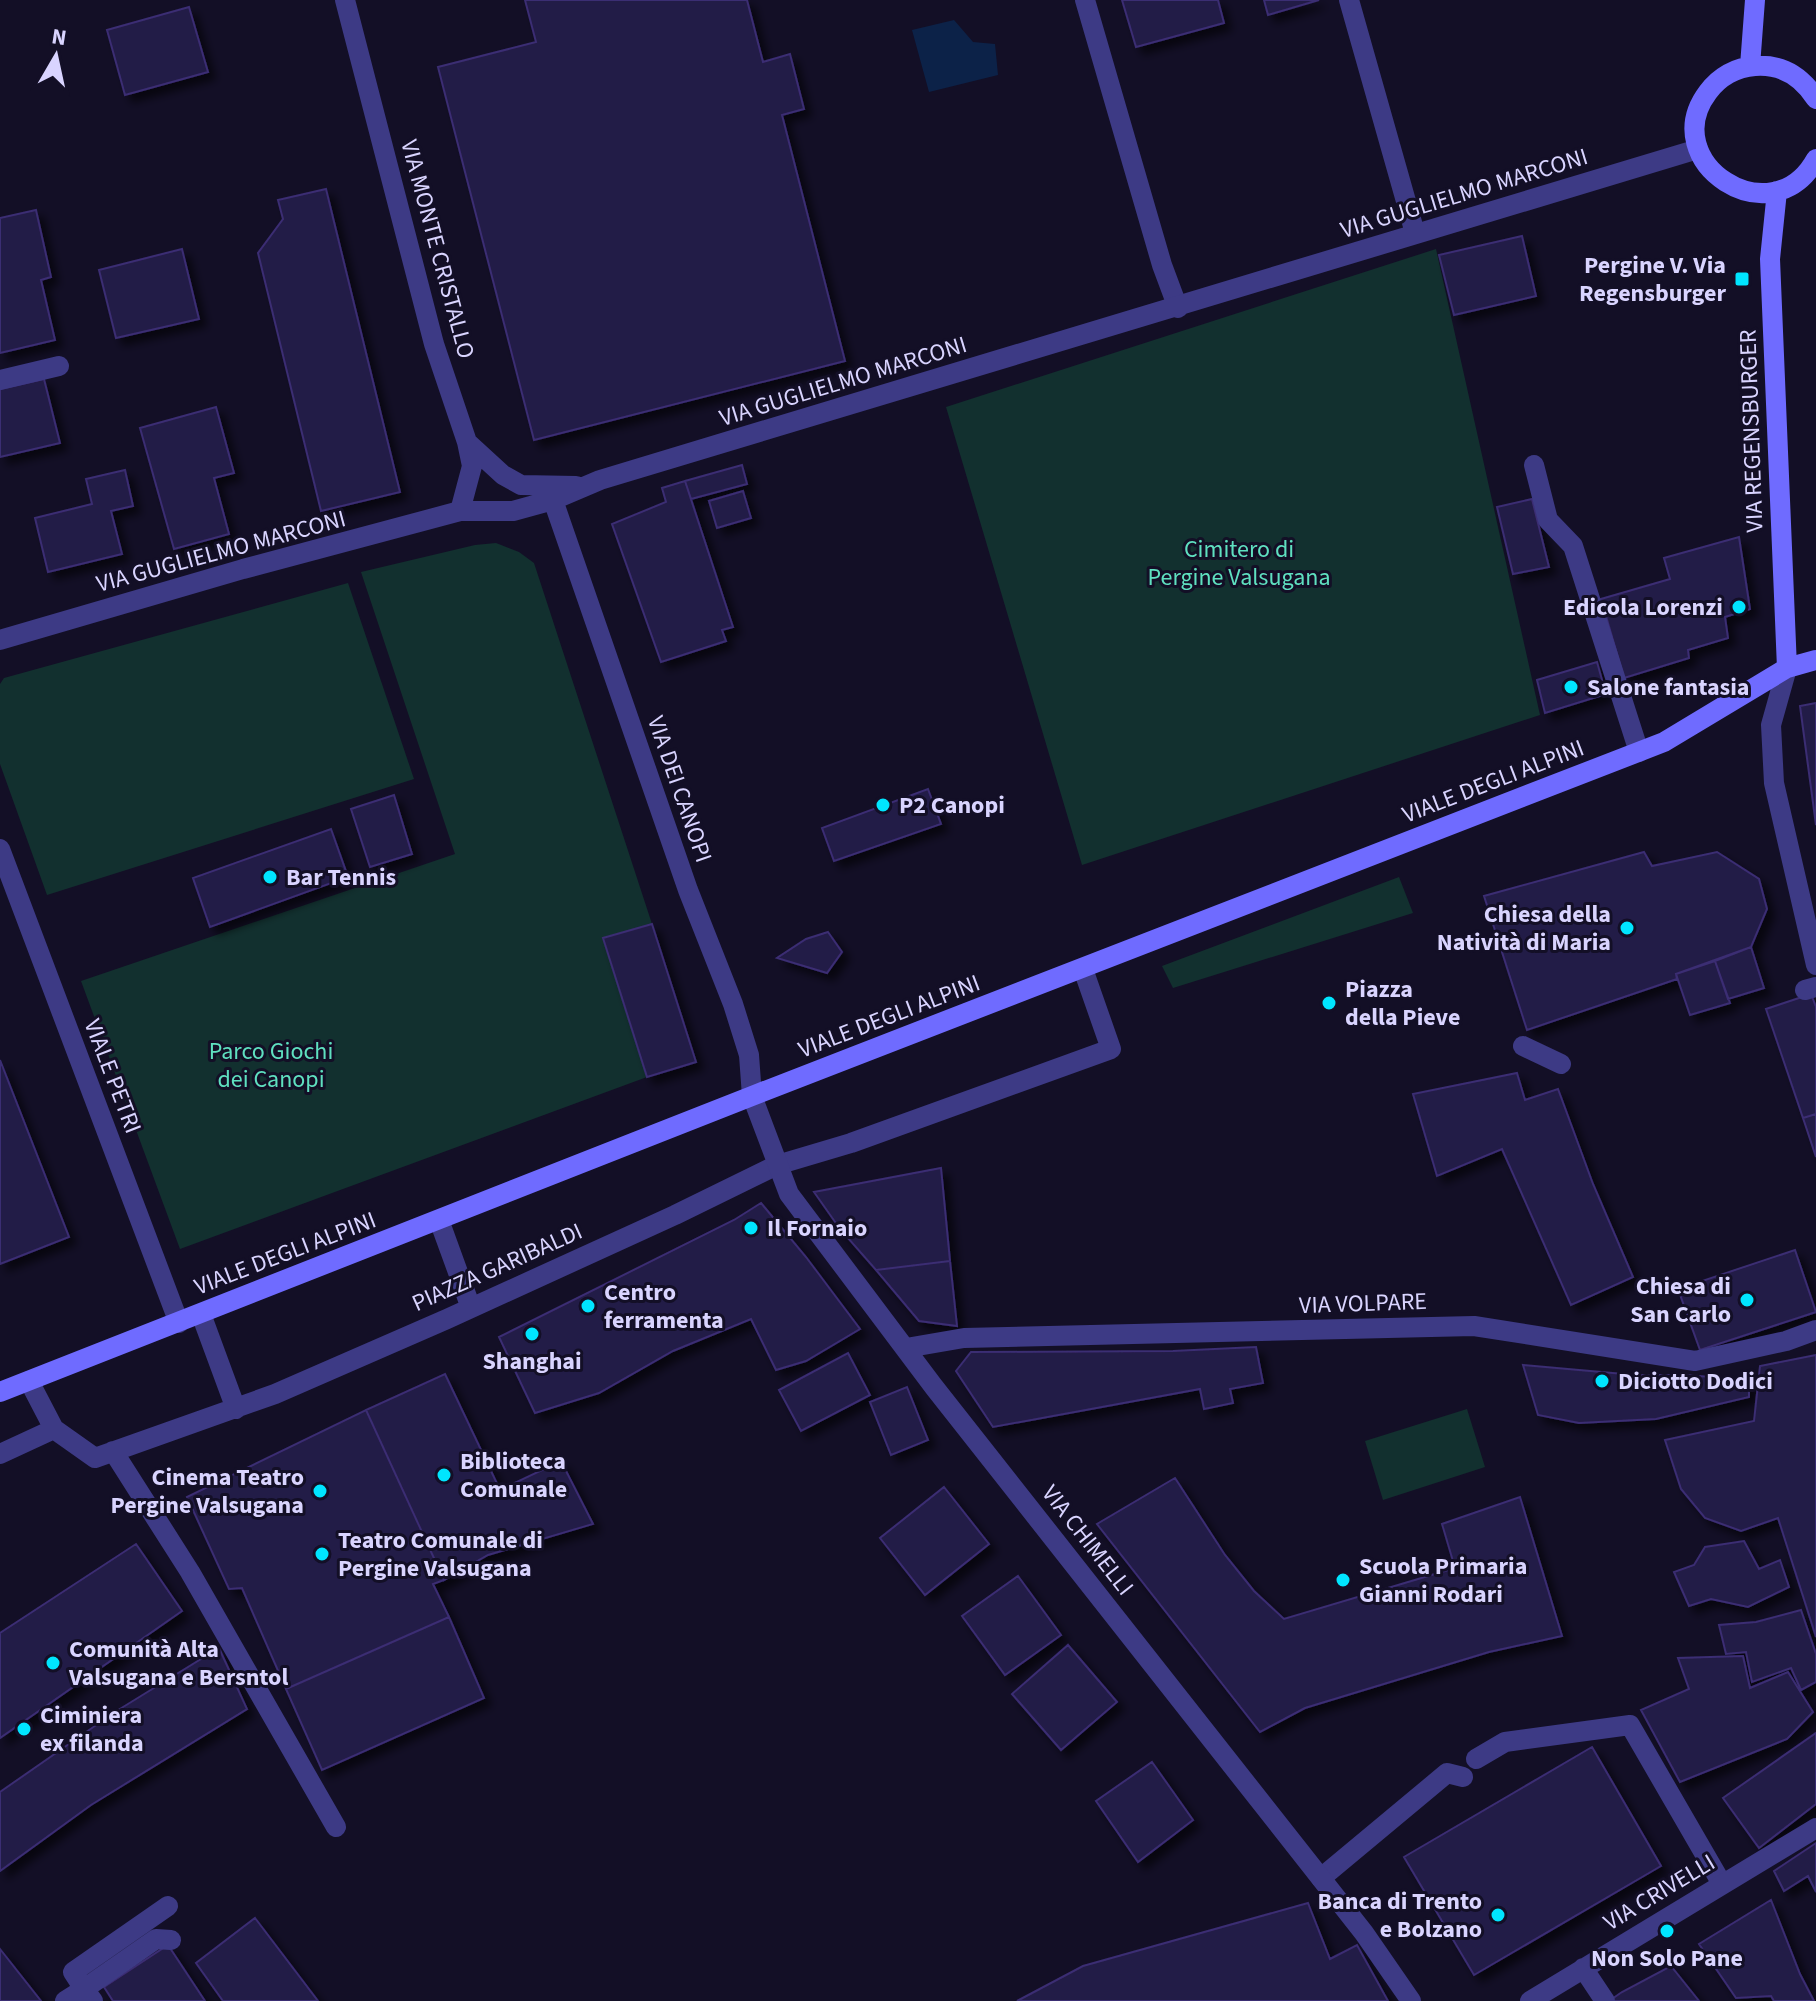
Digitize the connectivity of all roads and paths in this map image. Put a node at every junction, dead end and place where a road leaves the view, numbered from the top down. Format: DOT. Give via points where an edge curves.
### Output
graph roads {
  1 [pos="345,0"];
  2 [pos="1085,0"];
  3 [pos="1349,0"];
  4 [pos="1755,0"];
  5 [pos="1750,66"];
  6 [pos="1816,99"];
  7 [pos="1698,149"];
  8 [pos="1816,159"];
  9 [pos="1777,191"];
  10 [pos="1415,233"];
  11 [pos="1178,308"];
  12 [pos="59,366"];
  13 [pos="0,380"];
  14 [pos="467,442"];
  15 [pos="1534,465"];
  16 [pos="580,486"];
  17 [pos="553,500"];
  18 [pos="460,511"];
  19 [pos="0,640"];
  20 [pos="1816,660"];
  21 [pos="1787,668"];
  22 [pos="1639,752"];
  23 [pos="0,849"];
  24 [pos="1816,965"];
  25 [pos="1083,969"];
  26 [pos="1523,1046"];
  27 [pos="1561,1064"];
  28 [pos="752,1096"];
  29 [pos="777,1165"];
  30 [pos="439,1220"];
  31 [pos="471,1308"];
  32 [pos="201,1314"];
  33 [pos="179,1323"];
  34 [pos="1816,1330"];
  35 [pos="906,1348"];
  36 [pos="29,1381"];
  37 [pos="0,1392"];
  38 [pos="236,1409"];
  39 [pos="54,1429"];
  40 [pos="113,1451"];
  41 [pos="0,1454"];
  42 [pos="1476,1759"];
  43 [pos="1463,1777"];
  44 [pos="336,1827"];
  45 [pos="1816,1828"];
  46 [pos="1321,1878"];
  47 [pos="1722,1884"];
  48 [pos="168,1906"];
  49 [pos="171,1940"];
  50 [pos="1583,1968"];
  51 [pos="89,1995"];
  52 [pos="65,2001"];
  53 [pos="1411,2001"];
  54 [pos="1530,2001"];
  55 [pos="1605,2001"];
  1 -- 14 [label="street, VIA MONTE CRISTALLO" via="434,344"];
  2 -- 11 [label="street"];
  3 -- 10 [label="street"];
  4 -- 5 [label="main road"];
  5 -- 6 [label="main road" via="1783,69"];
  5 -- 7 [label="main road" via="1725,75 1705,95 1696,121"];
  7 -- 9 [label="main road" via="1710,170 1730,186 1753,193"];
  7 -- 10 [label="street, VIA GUGLIELMO MARCONI"];
  8 -- 9 [label="main road" via="1804,176"];
  9 -- 21 [label="main road, VIA REGENSBURGER" via="1770,259"];
  10 -- 11 [label="street, VIA GUGLIELMO MARCONI"];
  11 -- 16 [label="street, VIA GUGLIELMO MARCONI"];
  12 -- 13 [label="street"];
  14 -- 16 [label="street" via="521,485"];
  14 -- 18 [label="street, VIA MONTE CRISTALLO" via="472,466"];
  15 -- 22 [label="street" via="1548,520 1573,546"];
  16 -- 17 [label="street, VIA GUGLIELMO MARCONI"];
  17 -- 18 [label="street, VIA GUGLIELMO MARCONI" via="513,511"];
  17 -- 28 [label="street, VIA DEI CANOPI" via="682,876 733,1004 749,1055"];
  18 -- 19 [label="street, VIA GUGLIELMO MARCONI"];
  20 -- 21 [label="main road, VIALE DEGLI ALPINI"];
  21 -- 22 [label="main road, VIALE DEGLI ALPINI"];
  21 -- 24 [label="street" via="1771,725 1774,783"];
  22 -- 25 [label="main road, VIALE DEGLI ALPINI"];
  23 -- 33 [label="street, VIALE PETRI"];
  25 -- 28 [label="main road, VIALE DEGLI ALPINI"];
  25 -- 29 [label="street" via="1111,1049"];
  26 -- 27 [label="street"];
  28 -- 29 [label="street, VIA CHIMELLI"];
  28 -- 30 [label="main road, VIALE DEGLI ALPINI"];
  29 -- 31 [label="street, PIAZZA GARIBALDI"];
  29 -- 35 [label="street, VIA CHIMELLI" via="789,1194"];
  30 -- 31 [label="street"];
  30 -- 32 [label="main road, VIALE DEGLI ALPINI"];
  31 -- 38 [label="street, PIAZZA GARIBALDI"];
  32 -- 33 [label="main road, VIALE DEGLI ALPINI"];
  32 -- 38 [label="street"];
  33 -- 36 [label="main road, VIALE DEGLI ALPINI"];
  34 -- 35 [label="street, VIA VOLPARE" via="1695,1361 1474,1326 964,1338"];
  35 -- 46 [label="street, VIA CHIMELLI"];
  36 -- 37 [label="main road, VIALE DEGLI ALPINI"];
  36 -- 39 [label="street, PIAZZA GARIBALDI"];
  38 -- 40 [label="street, PIAZZA GARIBALDI"];
  39 -- 40 [label="street, PIAZZA GARIBALDI" via="95,1458"];
  39 -- 41 [label="street"];
  40 -- 44 [label="street" via="190,1572"];
  42 -- 47 [label="street" via="1505,1742 1630,1725"];
  43 -- 46 [label="street" via="1447,1773"];
  45 -- 47 [label="street, VIA CRIVELLI"];
  46 -- 53 [label="street, VIA CHIMELLI"];
  47 -- 50 [label="street, VIA CRIVELLI"];
  48 -- 51 [label="street" via="73,1972"];
  49 -- 51 [label="street" via="156,1939"];
  50 -- 54 [label="street, VIA CRIVELLI"];
  50 -- 55 [label="street"];
  51 -- 52 [label="street"];
}
